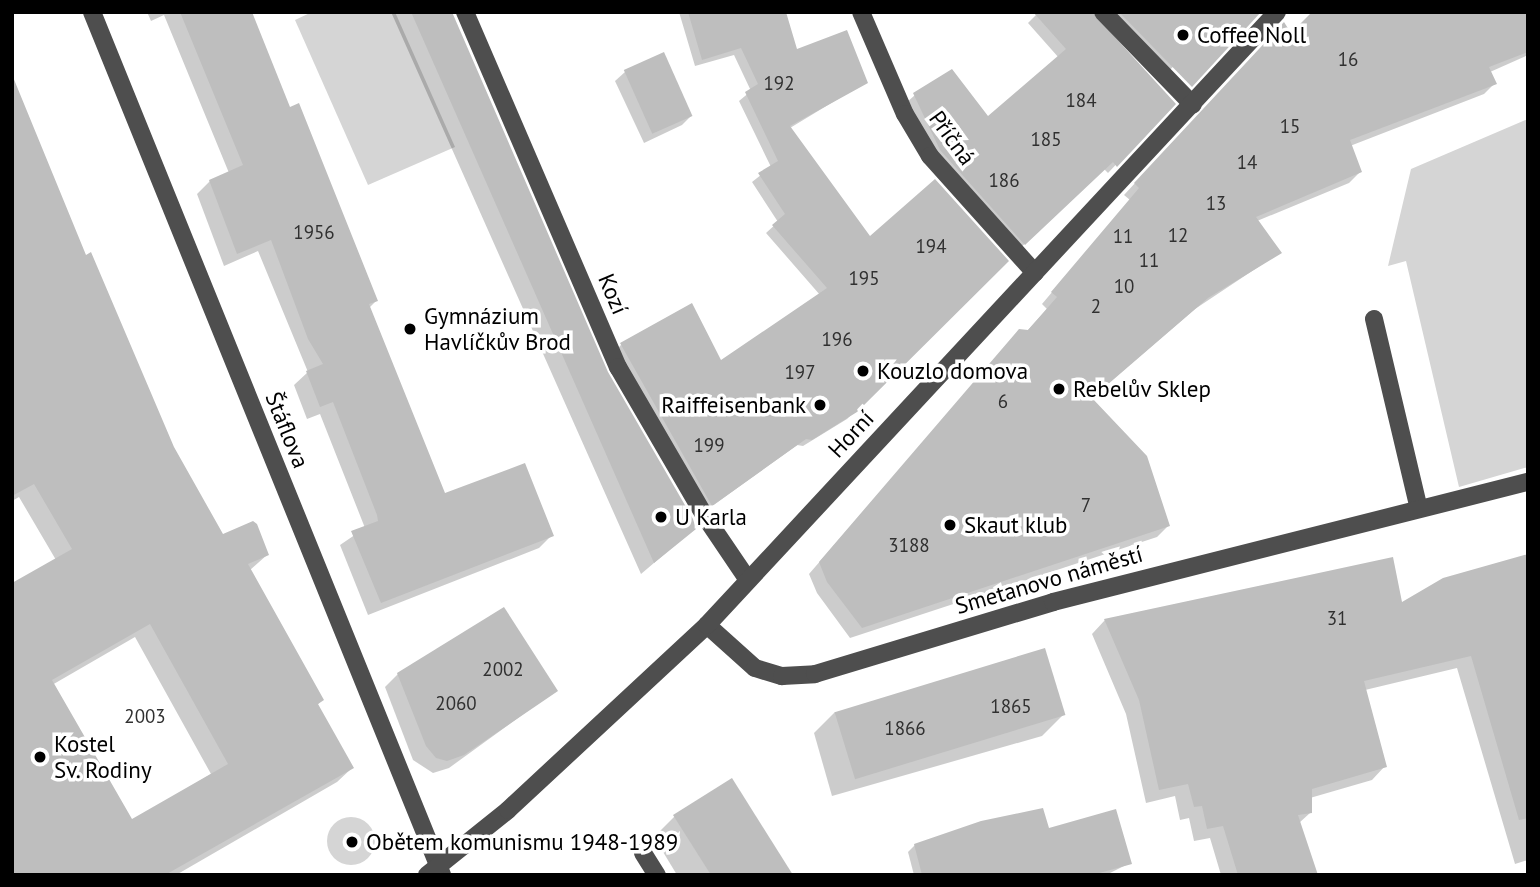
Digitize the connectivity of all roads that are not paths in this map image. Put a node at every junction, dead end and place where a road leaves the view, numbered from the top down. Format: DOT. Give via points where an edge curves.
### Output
graph roads {
  1 [pos="92,12"];
  2 [pos="465,12"];
  3 [pos="861,12"];
  4 [pos="1103,12"];
  5 [pos="1277,12"];
  6 [pos="1192,105"];
  7 [pos="1035,273"];
  8 [pos="1374,319"];
  9 [pos="1528,482"];
  10 [pos="1419,509"];
  11 [pos="748,580"];
  12 [pos="707,625"];
  13 [pos="643,853"];
  14 [pos="435,872"];
  15 [pos="657,875"];
  1 -- 14 [label="street, Štáflova" via="366,693 419,808"];
  2 -- 11 [label="street, Kozí" via="618,367 706,518"];
  3 -- 7 [label="street, Příčná" via="905,114 930,156"];
  4 -- 6 [label="street"];
  5 -- 6 [label="street, Horní"];
  6 -- 7 [label="street, Horní"];
  7 -- 11 [label="street, Horní"];
  8 -- 10 [label="street"];
  9 -- 10 [label="street, Smetanovo náměstí"];
  10 -- 12 [label="street, Smetanovo náměstí" via="1053,602 815,674 782,676 755,668 733,653"];
  11 -- 12 [label="street, Horní"];
  12 -- 14 [label="street, Horní"];
  13 -- 15 [label="street"];
}
